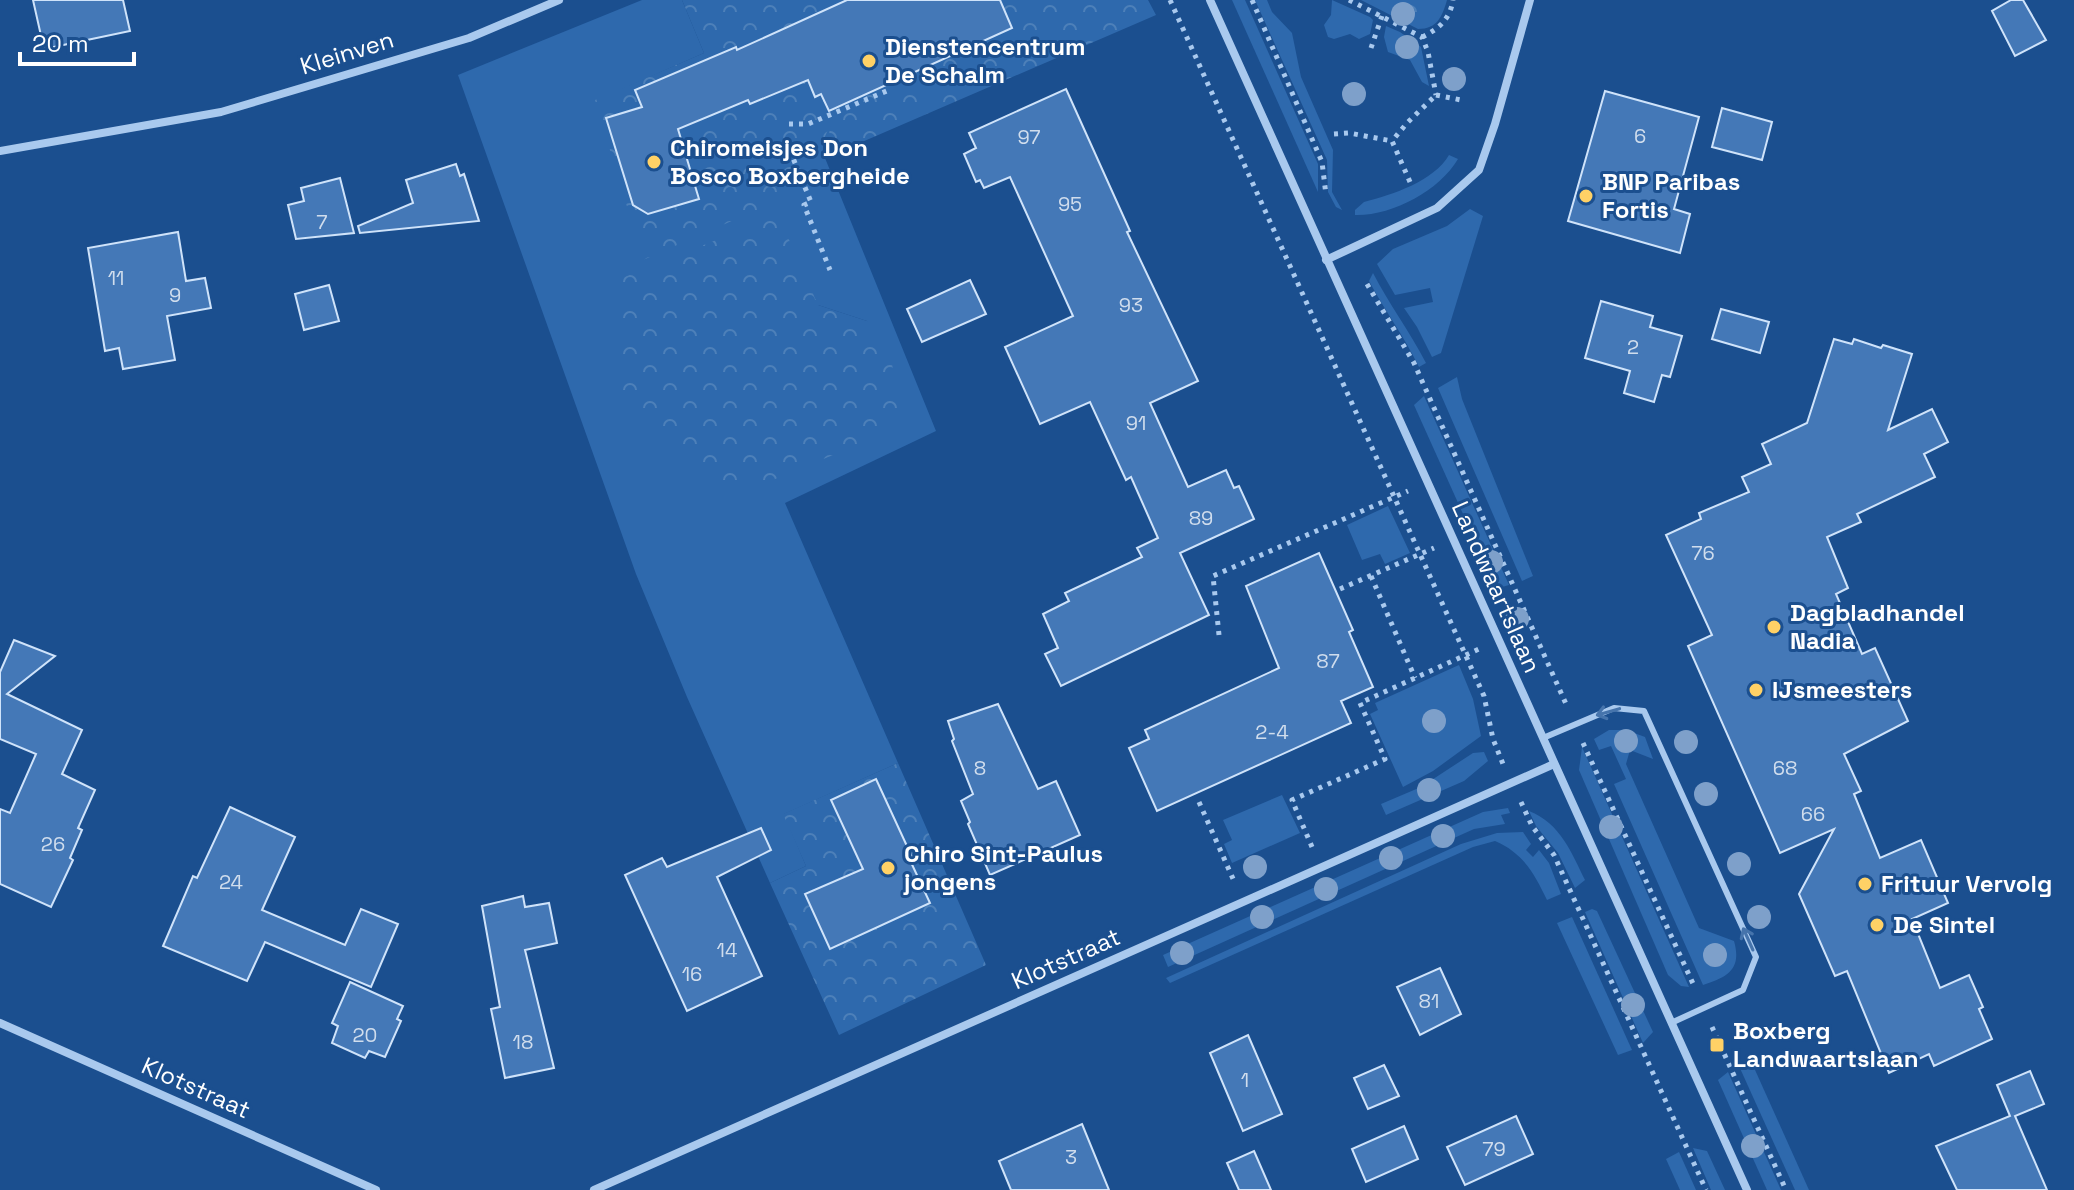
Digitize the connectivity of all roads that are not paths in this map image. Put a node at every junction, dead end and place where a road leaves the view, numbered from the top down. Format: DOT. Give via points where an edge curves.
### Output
graph roads {
  1 [pos="559,0"];
  2 [pos="1210,0"];
  3 [pos="1530,0"];
  4 [pos="0,151"];
  5 [pos="1326,260"];
  6 [pos="1543,738"];
  7 [pos="1554,764"];
  8 [pos="0,1023"];
  9 [pos="1671,1023"];
  10 [pos="376,1190"];
  11 [pos="594,1190"];
  12 [pos="1747,1190"];
  1 -- 4 [label="street, Kleinven" via="469,38 221,112"];
  2 -- 5 [label="street, Landwaartslaan"];
  3 -- 5 [label="street" via="1479,170 1437,208"];
  5 -- 6 [label="street, Landwaartslaan"];
  6 -- 7 [label="street, Landwaartslaan"];
  9 -- 6 [label="lane, one-way" via="1743,990 1756,957 1644,711 1614,708"];
  7 -- 9 [label="street, Landwaartslaan"];
  7 -- 11 [label="street, Klotstraat"];
  8 -- 10 [label="street, Klotstraat"];
  9 -- 12 [label="street, Landwaartslaan"];
}
